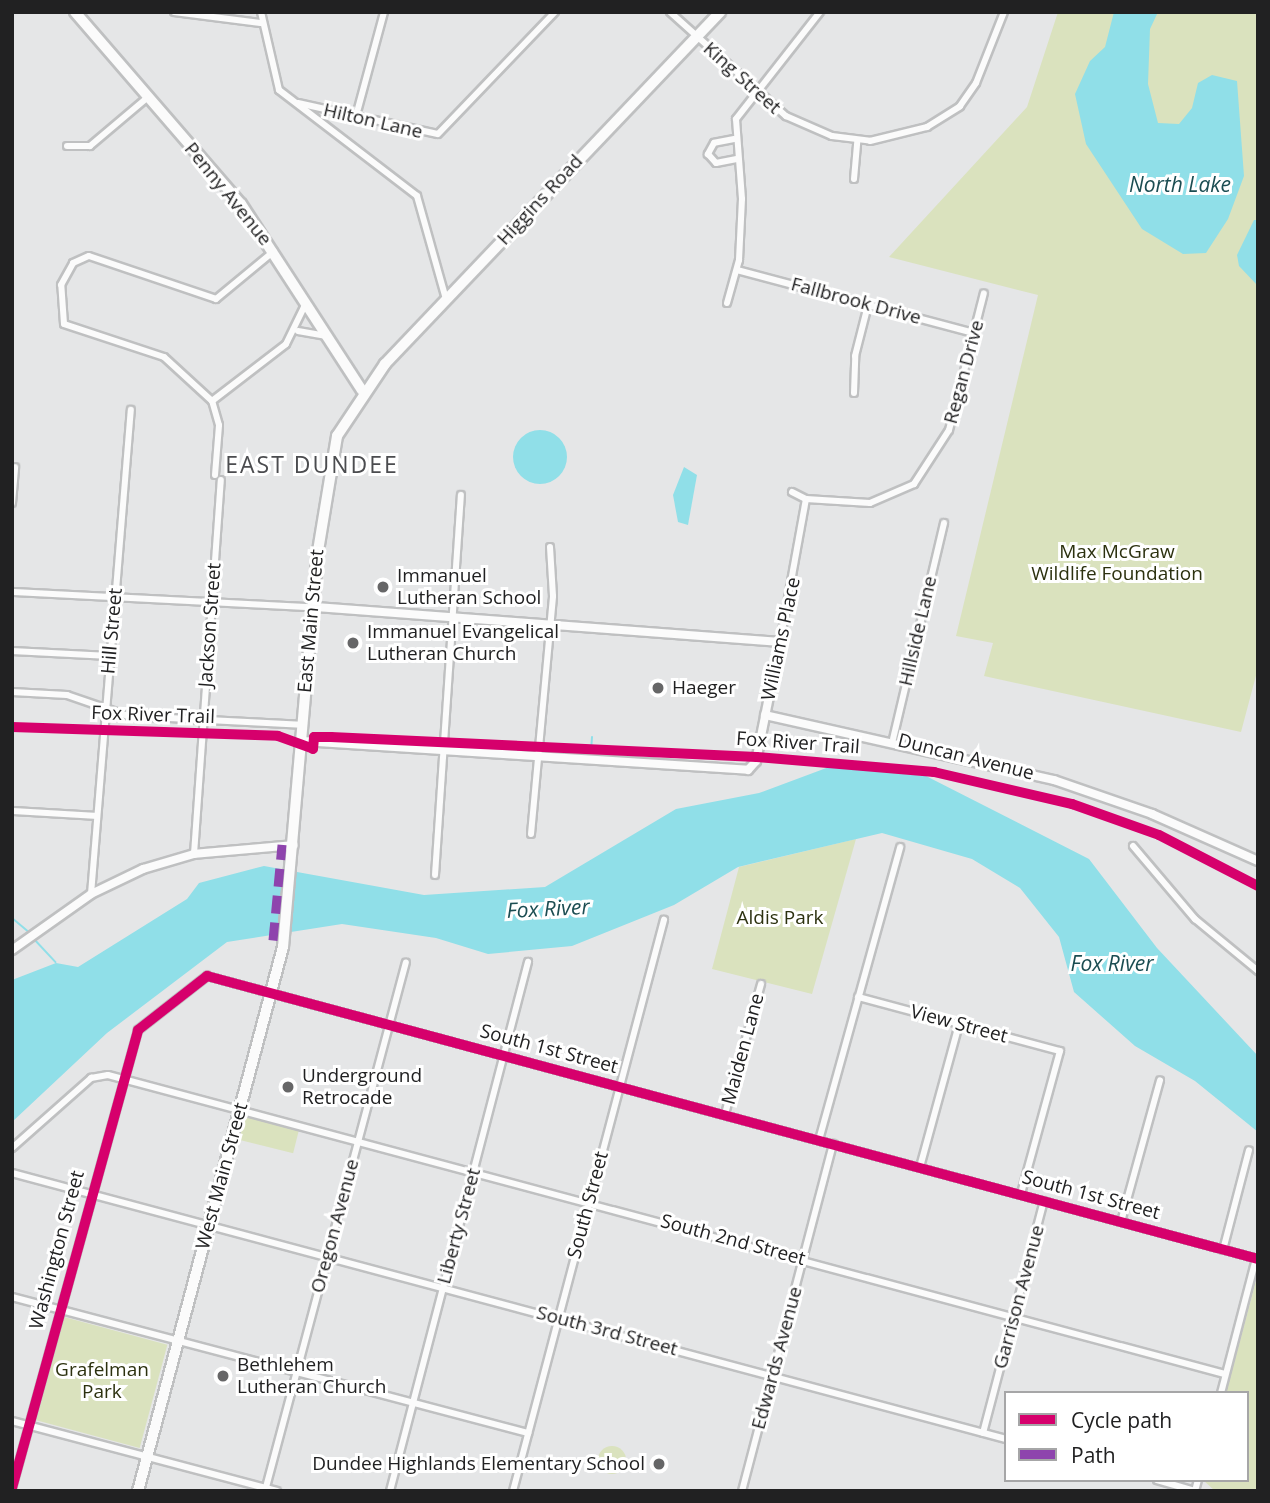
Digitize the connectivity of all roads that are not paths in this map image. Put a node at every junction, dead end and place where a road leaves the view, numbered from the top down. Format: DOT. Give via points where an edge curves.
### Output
graph roads {
  1 [pos="75,12"];
  2 [pos="88,12"];
  3 [pos="174,12"];
  4 [pos="261,12"];
  5 [pos="384,12"];
  6 [pos="555,12"];
  7 [pos="670,12"];
  8 [pos="720,12"];
  9 [pos="820,12"];
  10 [pos="1004,12"];
  11 [pos="260,23"];
  12 [pos="84,24"];
  13 [pos="696,36"];
  14 [pos="753,90"];
  15 [pos="148,97"];
  16 [pos="295,103"];
  17 [pos="356,116"];
  18 [pos="734,139"];
  19 [pos="857,141"];
  20 [pos="67,146"];
  21 [pos="737,159"];
  22 [pos="854,179"];
  23 [pos="274,251"];
  24 [pos="737,270"];
  25 [pos="985,293"];
  26 [pos="446,299"];
  27 [pos="727,303"];
  28 [pos="306,304"];
  29 [pos="868,305"];
  30 [pos="298,331"];
  31 [pos="974,333"];
  32 [pos="327,337"];
  33 [pos="362,390"];
  34 [pos="854,393"];
  35 [pos="212,401"];
  36 [pos="131,410"];
  37 [pos="15,467"];
  38 [pos="792,492"];
  39 [pos="461,495"];
  40 [pos="806,499"];
  41 [pos="12,503"];
  42 [pos="944,523"];
  43 [pos="550,547"];
  44 [pos="12,592"];
  45 [pos="114,597"];
  46 [pos="211,601"];
  47 [pos="313,607"];
  48 [pos="453,617"];
  49 [pos="549,625"];
  50 [pos="780,642"];
  51 [pos="12,651"];
  52 [pos="110,656"];
  53 [pos="12,692"];
  54 [pos="105,710"];
  55 [pos="765,715"];
  56 [pos="203,720"];
  57 [pos="303,725"];
  58 [pos="893,739"];
  59 [pos="302,741"];
  60 [pos="442,750"];
  61 [pos="540,757"];
  62 [pos="12,811"];
  63 [pos="95,816"];
  64 [pos="531,834"];
  65 [pos="294,845"];
  66 [pos="1132,845"];
  67 [pos="900,847"];
  68 [pos="194,854"];
  69 [pos="292,859"];
  70 [pos="1258,861"];
  71 [pos="435,875"];
  72 [pos="91,894"];
  73 [pos="664,920"];
  74 [pos="12,950"];
  75 [pos="406,962"];
  76 [pos="528,962"];
  77 [pos="1258,971"];
  78 [pos="761,984"];
  79 [pos="271,992"];
  80 [pos="858,997"];
  81 [pos="142,1024"];
  82 [pos="959,1024"];
  83 [pos="389,1025"];
  84 [pos="504,1055"];
  85 [pos="123,1079"];
  86 [pos="1160,1080"];
  87 [pos="619,1085"];
  88 [pos="240,1109"];
  89 [pos="726,1114"];
  90 [pos="359,1140"];
  91 [pos="819,1140"];
  92 [pos="833,1144"];
  93 [pos="12,1148"];
  94 [pos="1249,1150"];
  95 [pos="920,1167"];
  96 [pos="474,1171"];
  97 [pos="12,1173"];
  98 [pos="90,1194"];
  99 [pos="1021,1194"];
  100 [pos="589,1201"];
  101 [pos="1044,1201"];
  102 [pos="1121,1222"];
  103 [pos="208,1225"];
  104 [pos="1223,1250"];
  105 [pos="327,1256"];
  106 [pos="803,1259"];
  107 [pos="1257,1259"];
  108 [pos="443,1287"];
  109 [pos="12,1297"];
  110 [pos="59,1309"];
  111 [pos="1014,1317"];
  112 [pos="559,1318"];
  113 [pos="177,1340"];
  114 [pos="297,1372"];
  115 [pos="1226,1374"];
  116 [pos="772,1376"];
  117 [pos="1222,1391"];
  118 [pos="413,1403"];
  119 [pos="12,1421"];
  120 [pos="29,1425"];
  121 [pos="528,1433"];
  122 [pos="983,1433"];
  123 [pos="1004,1438"];
  124 [pos="147,1456"];
  125 [pos="1164,1482"];
  126 [pos="12,1488"];
  127 [pos="265,1489"];
  128 [pos="138,1491"];
  129 [pos="277,1491"];
  130 [pos="390,1491"];
  131 [pos="513,1491"];
  132 [pos="742,1491"];
  133 [pos="1195,1491"];
  1 -- 12 [label="main road, Penny Avenue"];
  2 -- 12 [label="street"];
  3 -- 11 [label="street"];
  4 -- 11 [label="street"];
  5 -- 17 [label="street"];
  6 -- 17 [label="street, Hilton Lane" via="447,127 432,135"];
  7 -- 13 [label="street, King Street"];
  8 -- 13 [label="main road, Higgins Road"];
  9 -- 14 [label="street"];
  10 -- 19 [label="street, King Street" via="976,83 952,113 900,136"];
  11 -- 16 [label="street" via="274,81"];
  12 -- 15 [label="main road, Penny Avenue"];
  13 -- 14 [label="street, King Street"];
  13 -- 26 [label="main road, Higgins Road"];
  14 -- 18 [label="street" via="737,114"];
  14 -- 19 [label="street, King Street" via="804,126"];
  15 -- 20 [label="street" via="90,146"];
  15 -- 23 [label="main road, Penny Avenue"];
  16 -- 17 [label="street, Hilton Lane"];
  16 -- 26 [label="street" via="413,191"];
  18 -- 21 [label="street"];
  18 -- 21 [label="street" via="712,144 708,154 716,163"];
  19 -- 22 [label="street"];
  21 -- 24 [label="street" via="742,199"];
  23 -- 28 [label="main road, Penny Avenue"];
  23 -- 35 [label="street" via="214,300 181,282 89,256 73,263 62,282 64,324 164,356"];
  24 -- 27 [label="street"];
  24 -- 29 [label="street, Fallbrook Drive"];
  25 -- 31 [label="street, Regan Drive"];
  26 -- 33 [label="main road, Higgins Road"];
  28 -- 30 [label="street"];
  28 -- 32 [label="main road, Penny Avenue"];
  29 -- 31 [label="street, Fallbrook Drive"];
  29 -- 34 [label="street" via="855,356"];
  30 -- 32 [label="street"];
  30 -- 35 [label="street"];
  31 -- 40 [label="street, Regan Drive" via="938,450 914,484 891,498"];
  32 -- 33 [label="main road, Penny Avenue"];
  33 -- 47 [label="main road, East Main Street" via="326,474"];
  35 -- 46 [label="street, Jackson Street" via="219,425"];
  36 -- 45 [label="street, Hill Street"];
  37 -- 41 [label="street"];
  38 -- 40 [label="street"];
  39 -- 48 [label="street"];
  40 -- 50 [label="street, Williams Place"];
  42 -- 58 [label="street, Hillside Lane"];
  43 -- 49 [label="street"];
  44 -- 45 [label="street"];
  45 -- 46 [label="street"];
  45 -- 52 [label="street, Hill Street"];
  46 -- 47 [label="street"];
  46 -- 56 [label="street, Jackson Street"];
  47 -- 48 [label="street"];
  47 -- 57 [label="main road, East Main Street"];
  48 -- 49 [label="street"];
  48 -- 60 [label="street"];
  49 -- 50 [label="street"];
  49 -- 61 [label="street"];
  50 -- 55 [label="street, Williams Place"];
  51 -- 52 [label="street"];
  52 -- 54 [label="street, Hill Street"];
  53 -- 54 [label="street" via="63,694"];
  54 -- 56 [label="street"];
  54 -- 63 [label="street, Hill Street"];
  55 -- 58 [label="street, Duncan Avenue"];
  55 -- 61 [label="street, Williams Place" via="755,763 742,771"];
  56 -- 57 [label="street"];
  56 -- 68 [label="street, Jackson Street"];
  57 -- 59 [label="main road, East Main Street"];
  58 -- 70 [label="street, Duncan Avenue" via="1123,803"];
  59 -- 60 [label="street"];
  59 -- 65 [label="main road, East Main Street"];
  60 -- 61 [label="street"];
  60 -- 71 [label="street"];
  61 -- 64 [label="street"];
  62 -- 63 [label="street"];
  63 -- 72 [label="street, Hill Street"];
  65 -- 68 [label="street"];
  65 -- 69 [label="main road, East Main Street"];
  66 -- 77 [label="street" via="1195,919"];
  67 -- 80 [label="street"];
  68 -- 72 [label="street"];
  69 -- 79 [label="main road, West Main Street" via="284,943"];
  72 -- 74 [label="street"];
  73 -- 87 [label="street, South Street"];
  75 -- 83 [label="street, Oregon Avenue"];
  76 -- 84 [label="street, Liberty Street"];
  78 -- 89 [label="street, Maiden Lane"];
  79 -- 81 [label="street, South 1st Street" via="205,976"];
  79 -- 83 [label="street, South 1st Street"];
  79 -- 88 [label="main road, West Main Street"];
  80 -- 82 [label="street, View Street"];
  80 -- 91 [label="street"];
  81 -- 85 [label="street, Washington Street"];
  82 -- 95 [label="street"];
  82 -- 99 [label="street, View Street" via="1060,1051"];
  83 -- 84 [label="street, South 1st Street"];
  83 -- 90 [label="street, Oregon Avenue"];
  84 -- 87 [label="street, South 1st Street"];
  84 -- 96 [label="street, Liberty Street"];
  85 -- 88 [label="street, South 2nd Street"];
  85 -- 93 [label="street, South 2nd Street" via="100,1074 88,1080"];
  85 -- 98 [label="street, Washington Street"];
  86 -- 102 [label="street"];
  87 -- 89 [label="street, South 1st Street"];
  87 -- 100 [label="street, South Street"];
  88 -- 90 [label="street, South 2nd Street"];
  88 -- 103 [label="main road, West Main Street"];
  89 -- 91 [label="street, South 1st Street"];
  90 -- 96 [label="street, South 2nd Street"];
  90 -- 105 [label="street, Oregon Avenue"];
  91 -- 92 [label="street, South 1st Street"];
  92 -- 95 [label="street, South 1st Street"];
  92 -- 106 [label="street, Edwards Avenue"];
  94 -- 104 [label="street"];
  95 -- 99 [label="street, South 1st Street"];
  96 -- 100 [label="street, South 2nd Street"];
  96 -- 108 [label="street, Liberty Street"];
  97 -- 98 [label="street, South 3rd Street"];
  98 -- 103 [label="street, South 3rd Street"];
  98 -- 110 [label="street, Washington Street"];
  99 -- 101 [label="street, South 1st Street"];
  100 -- 106 [label="street, South 2nd Street"];
  100 -- 112 [label="street, South Street"];
  101 -- 102 [label="street, South 1st Street"];
  101 -- 111 [label="street, Garrison Avenue"];
  102 -- 104 [label="street, South 1st Street"];
  103 -- 105 [label="street, South 3rd Street"];
  103 -- 113 [label="main road, West Main Street"];
  104 -- 107 [label="street, South 1st Street"];
  105 -- 108 [label="street, South 3rd Street"];
  105 -- 114 [label="street, Oregon Avenue"];
  106 -- 111 [label="street, South 2nd Street"];
  106 -- 116 [label="street, Edwards Avenue"];
  107 -- 115 [label="street"];
  108 -- 112 [label="street, South 3rd Street"];
  108 -- 118 [label="street, Liberty Street"];
  109 -- 110 [label="street"];
  110 -- 113 [label="street"];
  110 -- 120 [label="street, Washington Street"];
  111 -- 115 [label="street, South 2nd Street"];
  111 -- 122 [label="street, Garrison Avenue"];
  112 -- 116 [label="street, South 3rd Street"];
  112 -- 121 [label="street, South Street"];
  113 -- 114 [label="street"];
  113 -- 124 [label="main road, West Main Street"];
  114 -- 118 [label="street"];
  114 -- 127 [label="street, Oregon Avenue"];
  115 -- 117 [label="street"];
  116 -- 122 [label="street, South 3rd Street"];
  116 -- 132 [label="street, Edwards Avenue"];
  118 -- 121 [label="street"];
  118 -- 130 [label="street, Liberty Street"];
  119 -- 120 [label="street"];
  120 -- 124 [label="street"];
  120 -- 126 [label="street, Washington Street"];
  121 -- 131 [label="street, South Street"];
  122 -- 123 [label="street, South 3rd Street"];
  124 -- 127 [label="street"];
  124 -- 128 [label="main road, West Main Street"];
  125 -- 133 [label="street"];
  127 -- 129 [label="street"];
}
